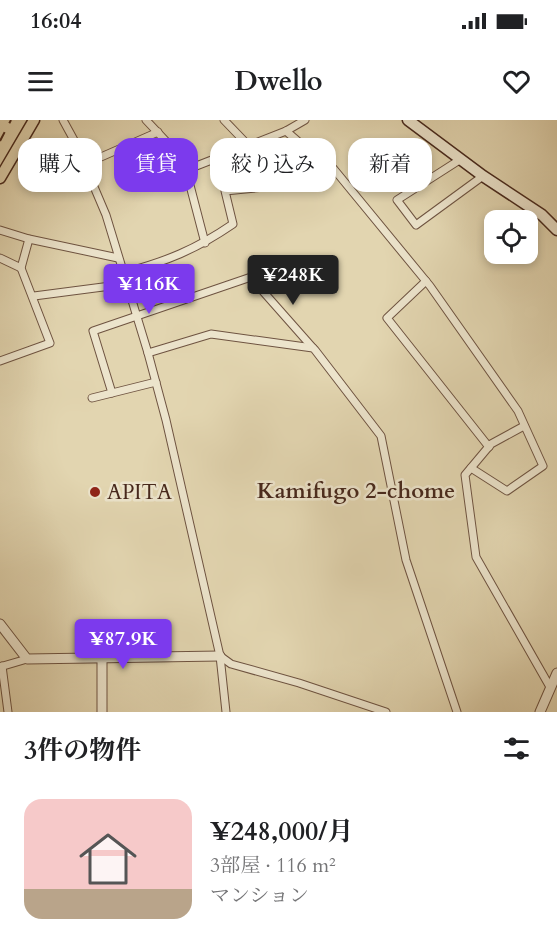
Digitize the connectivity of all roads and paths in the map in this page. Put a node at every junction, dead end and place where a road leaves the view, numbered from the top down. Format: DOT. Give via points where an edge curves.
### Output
graph roads {
  1 [pos="34,120"];
  2 [pos="63,120"];
  3 [pos="146,120"];
  4 [pos="224,120"];
  5 [pos="305,120"];
  6 [pos="408,120"];
  7 [pos="286,131"];
  8 [pos="158,132"];
  9 [pos="73,138"];
  10 [pos="163,138"];
  11 [pos="241,138"];
  12 [pos="267,138"];
  13 [pos="294,138"];
  14 [pos="102,157"];
  15 [pos="460,159"];
  16 [pos="336,172"];
  17 [pos="483,176"];
  18 [pos="0,178"];
  19 [pos="97,192"];
  20 [pos="192,192"];
  21 [pos="225,192"];
  22 [pos="0,230"];
  23 [pos="557,230"];
  24 [pos="29,239"];
  25 [pos="205,243"];
  26 [pos="0,258"];
  27 [pos="118,258"];
  28 [pos="21,268"];
  29 [pos="123,273"];
  30 [pos="426,281"];
  31 [pos="126,284"];
  32 [pos="34,296"];
  33 [pos="137,318"];
  34 [pos="313,348"];
  35 [pos="148,353"];
  36 [pos="0,361"];
  37 [pos="156,382"];
  38 [pos="112,393"];
  39 [pos="92,398"];
  40 [pos="525,426"];
  41 [pos="489,447"];
  42 [pos="471,468"];
  43 [pos="0,624"];
  44 [pos="219,656"];
  45 [pos="102,657"];
  46 [pos="27,659"];
  47 [pos="1,667"];
  48 [pos="557,673"];
  49 [pos="548,692"];
  50 [pos="557,696"];
  51 [pos="8,712"];
  52 [pos="102,712"];
  53 [pos="226,712"];
  54 [pos="386,712"];
  55 [pos="457,712"];
  56 [pos="540,712"];
  1 -- 18 [label="main road"];
  2 -- 9 [label="street"];
  3 -- 8 [label="street"];
  4 -- 11 [label="street"];
  5 -- 7 [label="street"];
  6 -- 15 [label="main road"];
  7 -- 12 [label="street"];
  7 -- 13 [label="street"];
  8 -- 10 [label="street"];
  8 -- 14 [label="street"];
  15 -- 17 [label="main road"];
  15 -- 17 [label="street" via="397,200 416,225"];
  16 -- 30 [label="street"];
  17 -- 23 [label="main road" via="542,215"];
  19 -- 27 [label="street"];
  20 -- 25 [label="street"];
  21 -- 25 [label="street" via="233,224"];
  22 -- 24 [label="street"];
  24 -- 27 [label="street"];
  24 -- 28 [label="street"];
  25 -- 29 [label="street" via="163,263"];
  26 -- 28 [label="street"];
  27 -- 29 [label="street"];
  28 -- 32 [label="street"];
  29 -- 31 [label="street"];
  30 -- 40 [label="street"];
  30 -- 41 [label="street" via="387,318"];
  31 -- 32 [label="street"];
  31 -- 33 [label="street"];
  32 -- 36 [label="street" via="50,343"];
  33 -- 34 [label="street" via="254,276"];
  33 -- 35 [label="street"];
  33 -- 38 [label="street" via="93,331"];
  34 -- 35 [label="street" via="211,334"];
  34 -- 55 [label="street" via="381,436 406,560"];
  35 -- 37 [label="street"];
  37 -- 38 [label="street"];
  37 -- 44 [label="street"];
  38 -- 39 [label="street"];
  40 -- 41 [label="street"];
  40 -- 42 [label="street" via="543,466 507,491"];
  41 -- 42 [label="street"];
  42 -- 49 [label="street" via="465,475 476,557"];
  43 -- 46 [label="street"];
  44 -- 45 [label="street"];
  44 -- 53 [label="street"];
  44 -- 54 [label="street" via="231,664"];
  45 -- 46 [label="street"];
  45 -- 52 [label="street"];
  46 -- 47 [label="street"];
  47 -- 51 [label="street"];
  48 -- 49 [label="street"];
  49 -- 50 [label="street"];
  49 -- 56 [label="street"];
}
